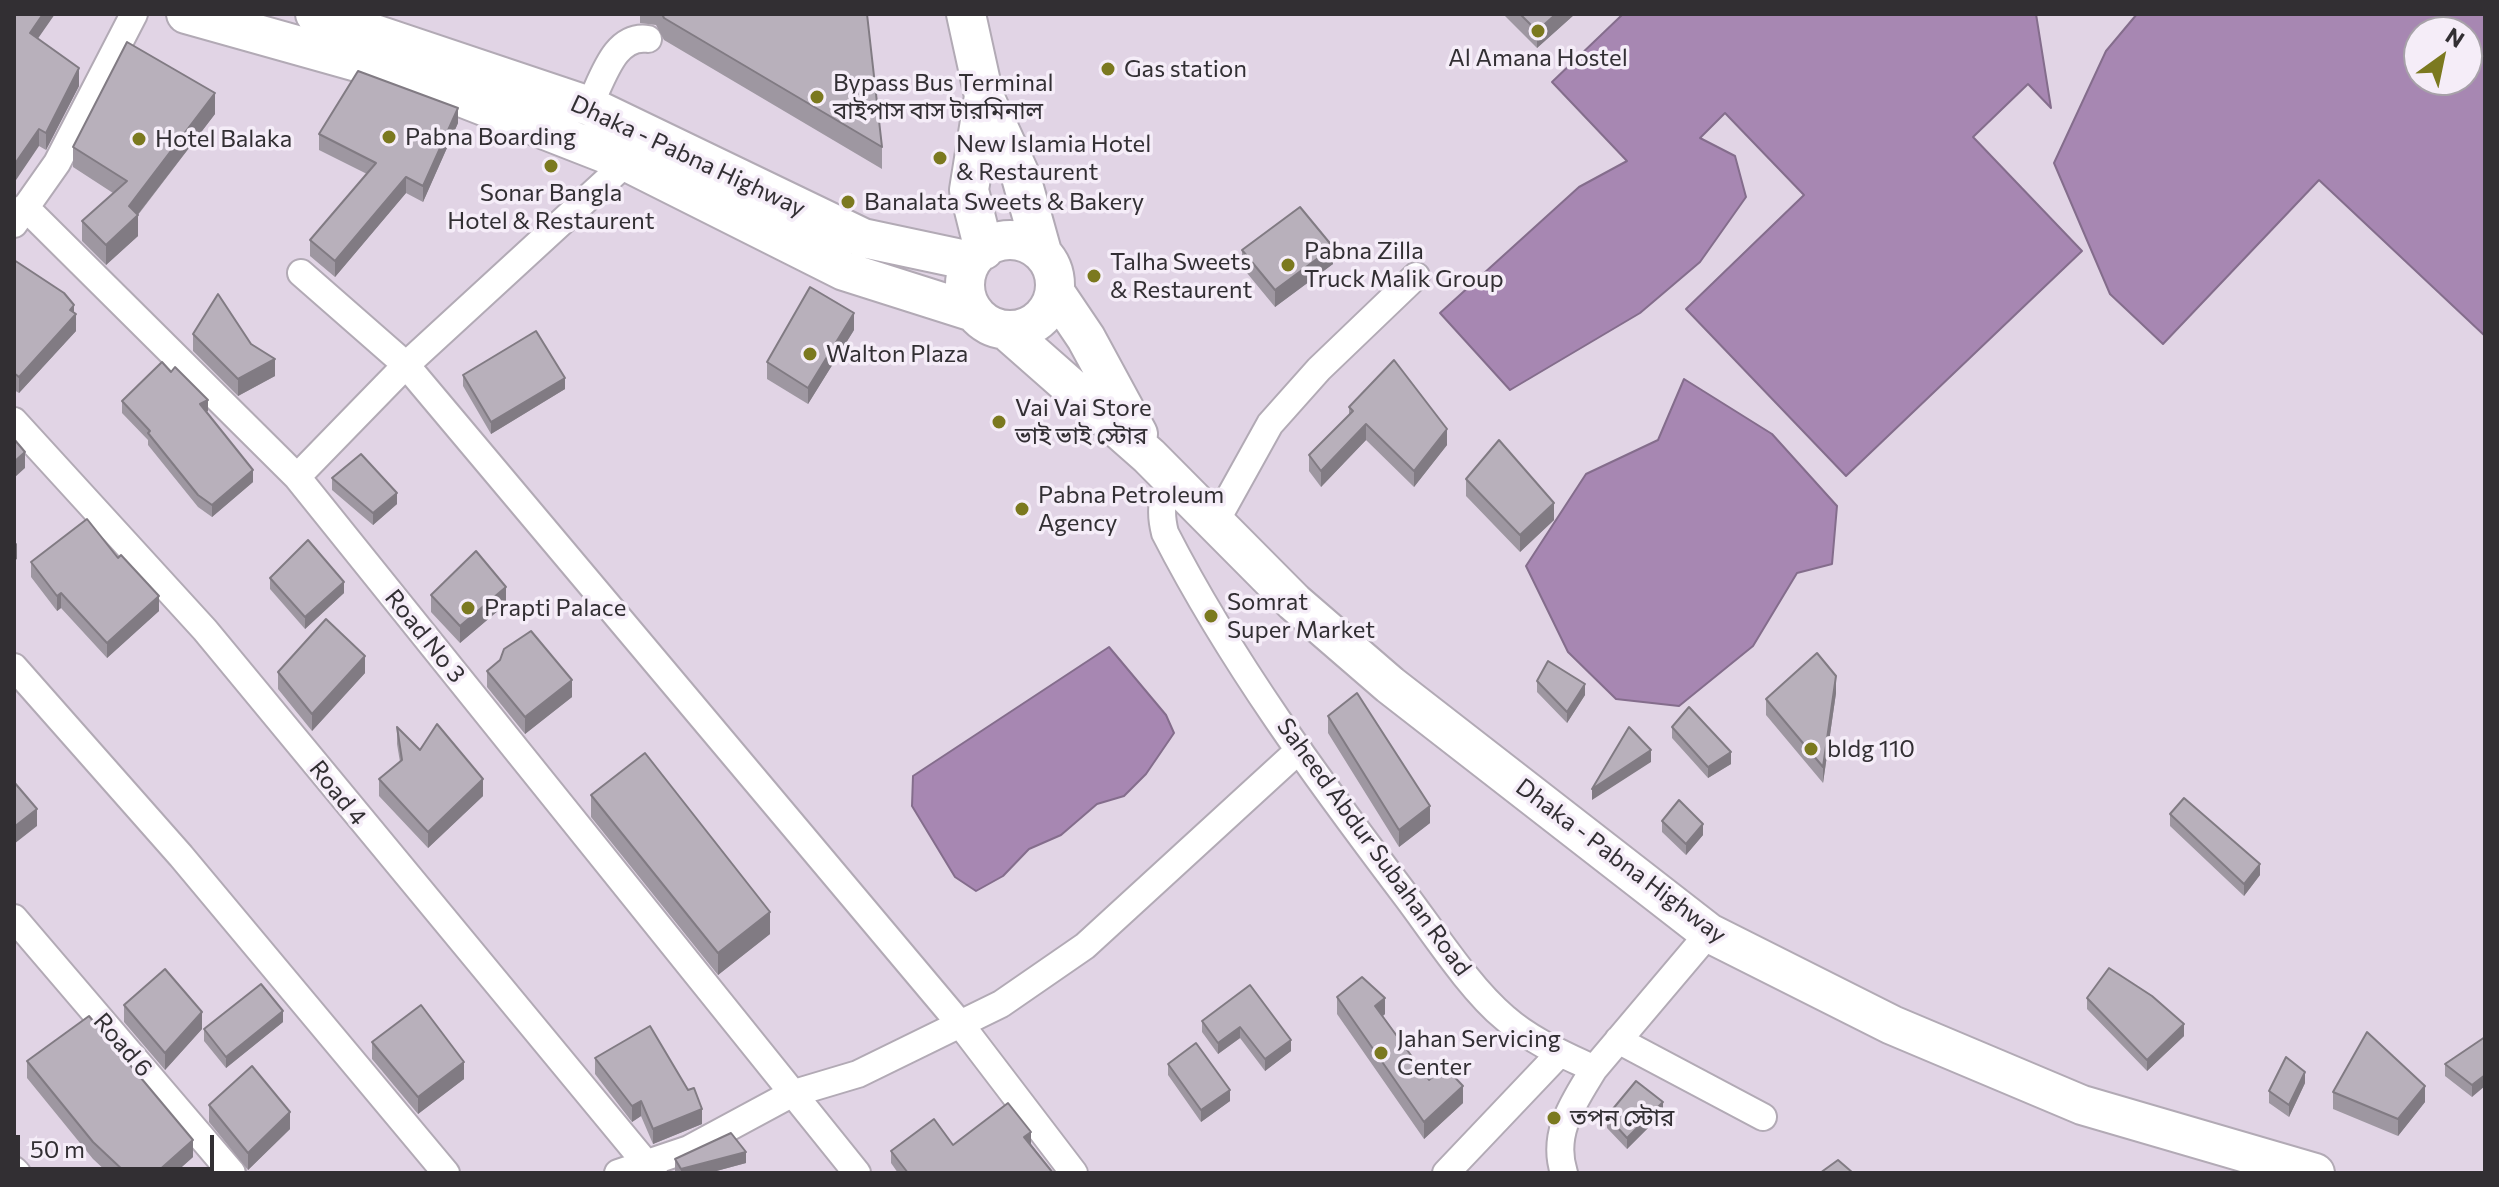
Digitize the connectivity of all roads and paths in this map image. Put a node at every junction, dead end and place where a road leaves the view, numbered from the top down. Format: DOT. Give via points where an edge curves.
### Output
graph roads {
  1 [pos="134,14"];
  2 [pos="186,14"];
  3 [pos="966,14"];
  4 [pos="321,28"];
  5 [pos="648,39"];
  6 [pos="984,96"];
  7 [pos="589,106"];
  8 [pos="627,162"];
  9 [pos="20,216"];
  10 [pos="863,238"];
  11 [pos="1042,252"];
  12 [pos="978,255"];
  13 [pos="844,271"];
  14 [pos="301,273"];
  15 [pos="1416,276"];
  16 [pos="1057,295"];
  17 [pos="970,311"];
  18 [pos="1007,331"];
  19 [pos="406,365"];
  20 [pos="14,421"];
  21 [pos="1160,469"];
  22 [pos="297,477"];
  23 [pos="1215,523"];
  24 [pos="14,667"];
  25 [pos="1299,750"];
  26 [pos="14,918"];
  27 [pos="1709,933"];
  28 [pos="961,1025"];
  29 [pos="1618,1040"];
  30 [pos="1560,1053"];
  31 [pos="1594,1069"];
  32 [pos="791,1094"];
  33 [pos="1763,1117"];
  34 [pos="650,1168"];
  35 [pos="232,1173"];
  36 [pos="446,1173"];
  37 [pos="618,1173"];
  38 [pos="857,1173"];
  39 [pos="1074,1173"];
  40 [pos="1446,1173"];
  41 [pos="1564,1173"];
  42 [pos="2315,1173"];
  1 -- 9 [label="street" via="57,163"];
  2 -- 4 [label="highway, Dhaka - Pabna Highway"];
  3 -- 6 [label="highway"];
  4 -- 7 [label="highway, Dhaka - Pabna Highway"];
  4 -- 8 [label="highway, Dhaka - Pabna Highway" via="407,76"];
  5 -- 7 [label="street" via="633,37 622,43"];
  6 -- 11 [label="highway" via="1021,177"];
  6 -- 12 [label="highway" via="969,190"];
  7 -- 10 [label="highway, Dhaka - Pabna Highway"];
  8 -- 13 [label="highway, Dhaka - Pabna Highway"];
  8 -- 19 [label="street"];
  9 -- 22 [label="street, Road No 3"];
  10 -- 12 [label="highway, Dhaka - Pabna Highway"];
  10 -- 13 [label="highway"];
  11 -- 12 [label="highway" via="1012,240"];
  11 -- 16 [label="highway" via="1057,277"];
  12 -- 17 [label="highway" via="965,271"];
  13 -- 17 [label="highway, Dhaka - Pabna Highway"];
  14 -- 19 [label="street"];
  15 -- 23 [label="street" via="1270,424"];
  16 -- 18 [label="highway" via="1030,326"];
  16 -- 21 [label="highway, Dhaka - Pabna Highway"];
  17 -- 18 [label="highway" via="985,324"];
  18 -- 21 [label="highway, Dhaka - Pabna Highway"];
  19 -- 22 [label="street"];
  19 -- 28 [label="street"];
  20 -- 34 [label="street, Road 4" via="205,630"];
  21 -- 23 [label="highway, Dhaka - Pabna Highway"];
  21 -- 25 [label="street, Saheed Abdur Subahan Road" via="1165,533"];
  22 -- 32 [label="street, Road No 3"];
  23 -- 27 [label="highway, Dhaka - Pabna Highway" via="1294,602 1390,685"];
  24 -- 36 [label="street" via="181,856"];
  25 -- 28 [label="street" via="1085,946"];
  25 -- 30 [label="street, Saheed Abdur Subahan Road" via="1502,1017"];
  26 -- 35 [label="street, Road 6"];
  27 -- 29 [label="street"];
  27 -- 42 [label="highway, Dhaka - Pabna Highway" via="1892,1025 2082,1105"];
  28 -- 32 [label="street" via="858,1074"];
  28 -- 39 [label="street"];
  29 -- 31 [label="street"];
  29 -- 33 [label="street"];
  30 -- 31 [label="street, Saheed Abdur Subahan Road"];
  30 -- 40 [label="street"];
  31 -- 41 [label="street" via="1566,1115 1560,1160"];
  32 -- 34 [label="street"];
  32 -- 38 [label="street, Road No 3"];
  34 -- 37 [label="street"];
}
